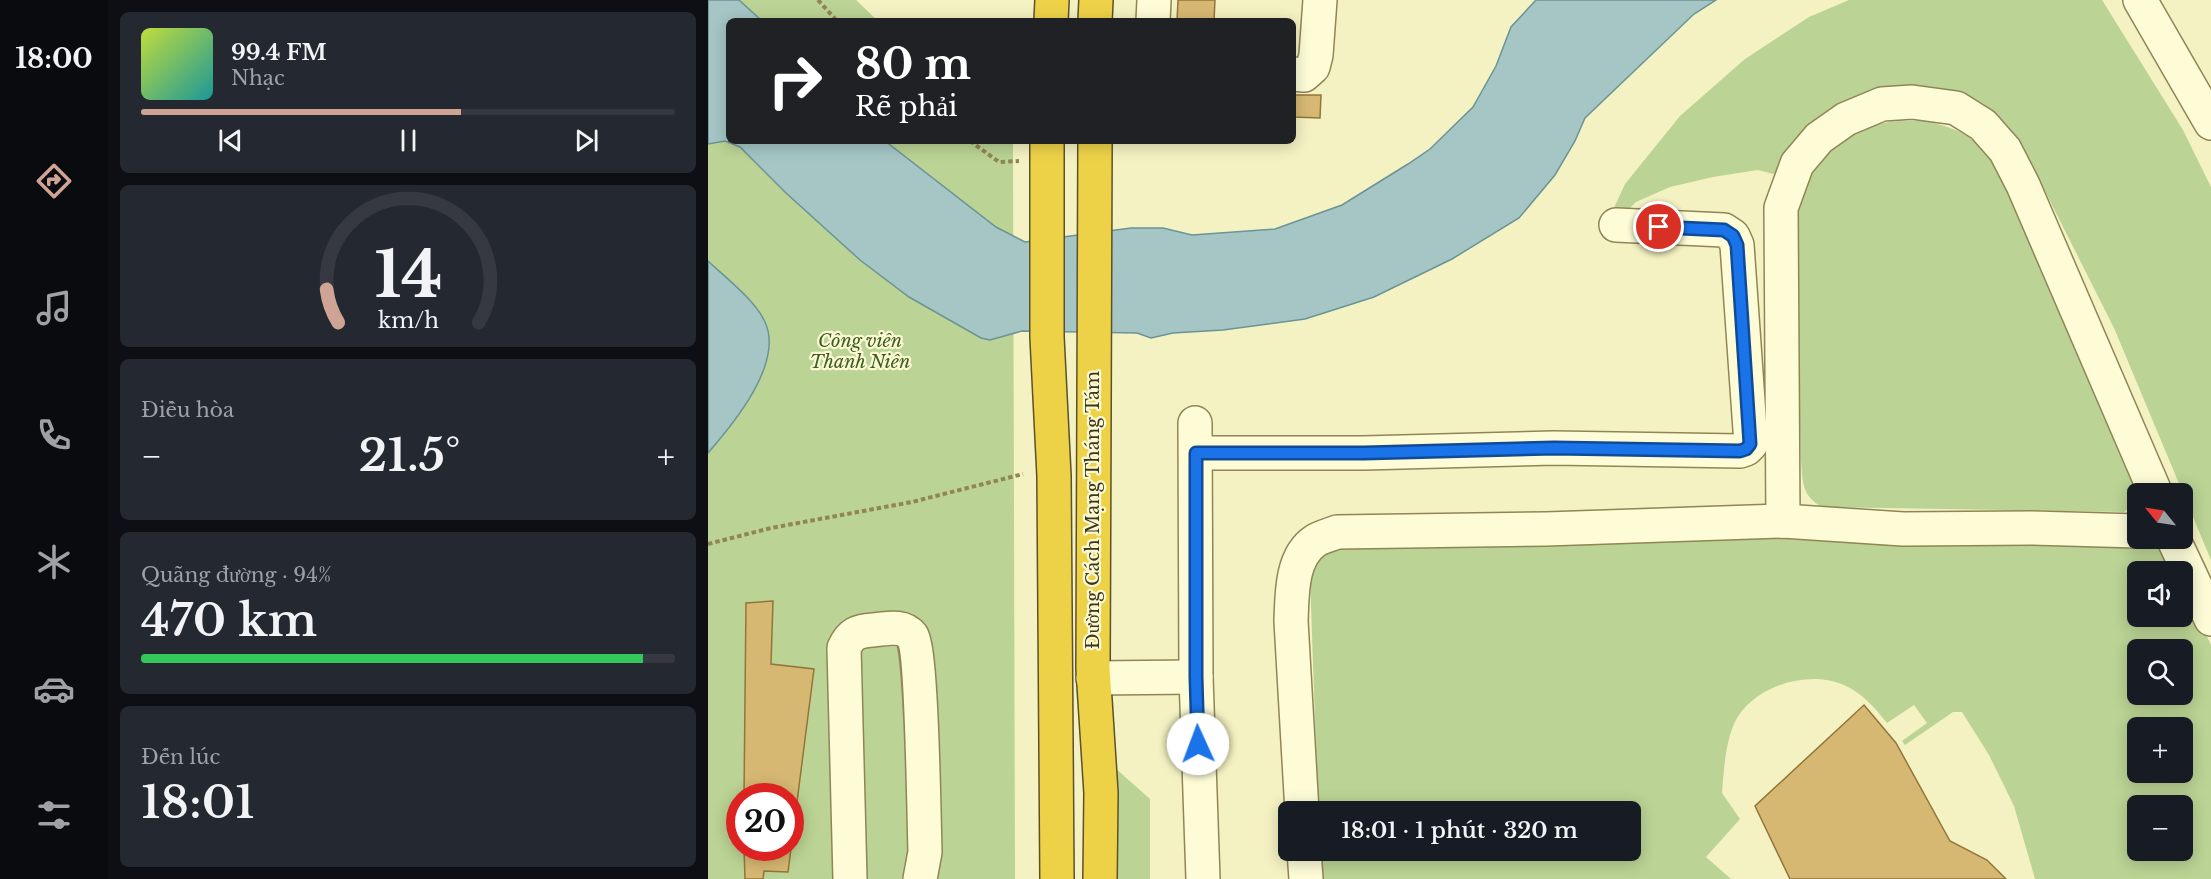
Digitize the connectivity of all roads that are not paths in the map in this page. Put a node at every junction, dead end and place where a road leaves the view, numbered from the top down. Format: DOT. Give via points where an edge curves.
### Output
graph roads {
  1 [pos="1052,0"];
  2 [pos="1096,0"];
  3 [pos="1154,0"];
  4 [pos="1320,0"];
  5 [pos="2140,0"];
  6 [pos="1051,18"];
  7 [pos="1095,18"];
  8 [pos="1154,18"];
  9 [pos="1296,74"];
  10 [pos="2211,123"];
  11 [pos="1095,144"];
  12 [pos="1047,150"];
  13 [pos="1616,225"];
  14 [pos="2151,483"];
  15 [pos="1783,521"];
  16 [pos="2127,531"];
  17 [pos="2179,549"];
  18 [pos="2211,619"];
  19 [pos="1196,677"];
  20 [pos="1093,678"];
  21 [pos="1301,801"];
  22 [pos="1305,861"];
  23 [pos="850,879"];
  24 [pos="920,879"];
  25 [pos="1057,879"];
  26 [pos="1100,879"];
  27 [pos="1203,879"];
  28 [pos="1306,879"];
  1 -- 6 [label="highway"];
  2 -- 7 [label="highway"];
  3 -- 8 [label="street"];
  4 -- 9 [label="street" via="1313,67 1304,75"];
  5 -- 10 [label="street"];
  11 -- 20 [label="highway, Đường Cách Mạng Tháng Tám"];
  12 -- 25 [label="highway, Đường Cách Mạng Tháng Tám"];
  13 -- 19 [label="street" via="1724,230 1733,236 1737,245 1750,444 1746,449 1554,448 1364,453 1195,438"];
  14 -- 15 [label="street" via="2005,150 1983,125 1956,108 1912,102 1882,104 1846,119 1820,138 1797,164 1781,208"];
  15 -- 16 [label="street" via="1903,530"];
  15 -- 21 [label="street" via="1337,532 1316,540 1305,550 1297,568 1292,595"];
  17 -- 18 [label="street"];
  19 -- 20 [label="street"];
  19 -- 27 [label="street"];
  20 -- 26 [label="highway, Đường Cách Mạng Tháng Tám" via="1101,793"];
  22 -- 28 [label="street"];
  23 -- 24 [label="street" via="844,648 858,631 900,628 914,638 918,673 925,852"];
}
